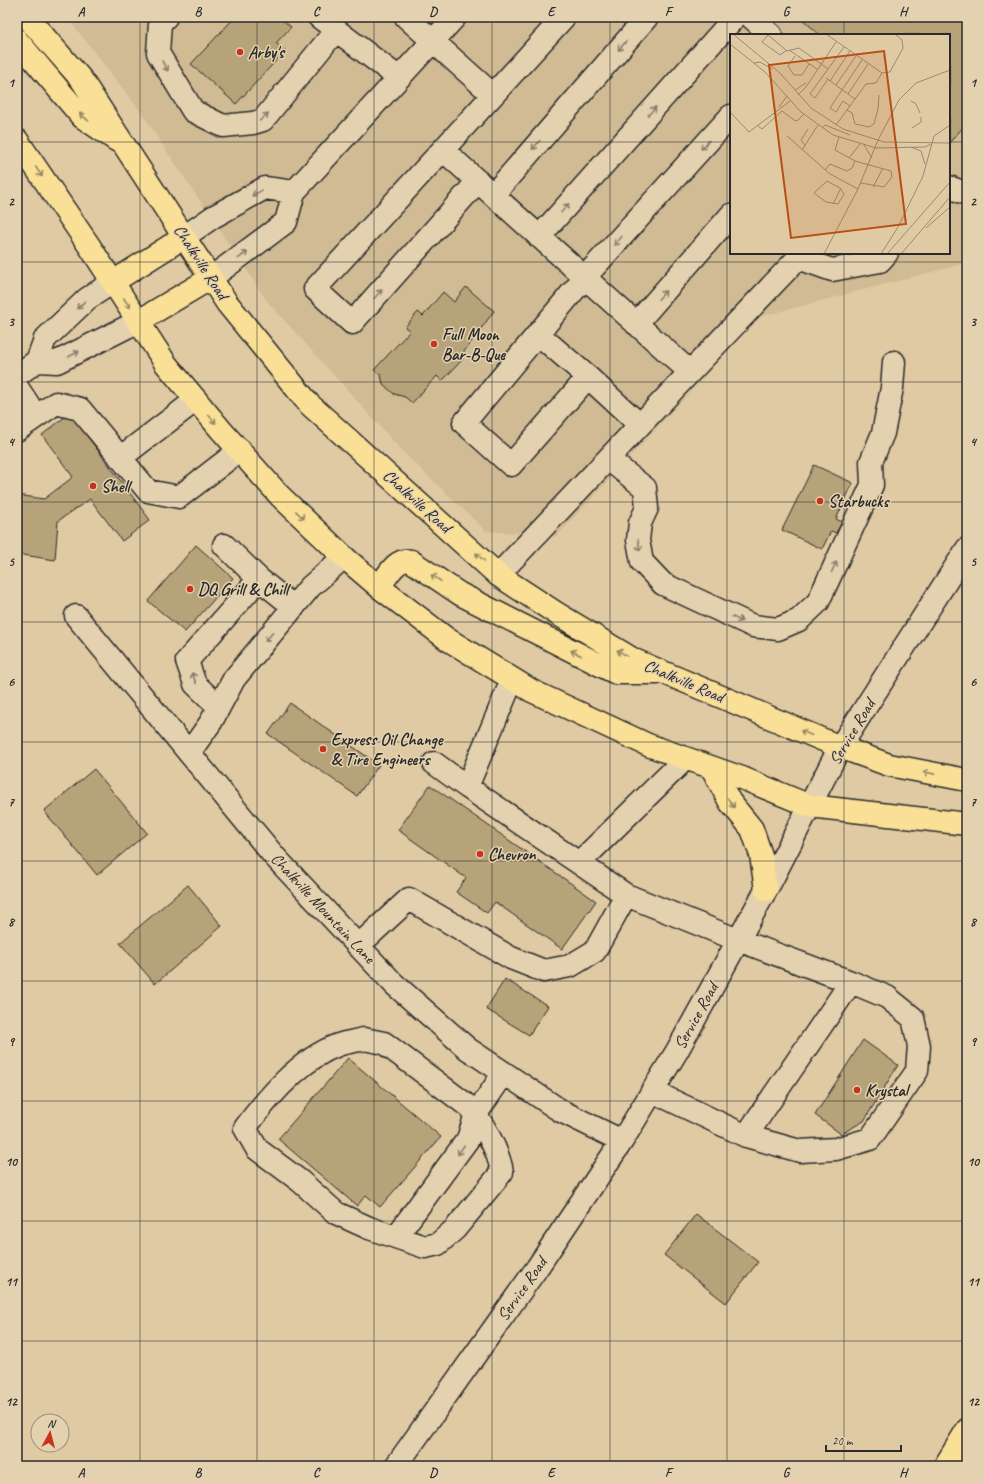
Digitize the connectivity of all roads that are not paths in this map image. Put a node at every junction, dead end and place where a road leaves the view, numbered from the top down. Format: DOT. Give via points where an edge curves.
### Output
graph roads {
  1 [pos="27,17"];
  2 [pos="166,17"];
  3 [pos="319,17"];
  4 [pos="406,17"];
  5 [pos="455,17"];
  6 [pos="564,17"];
  7 [pos="647,17"];
  8 [pos="735,17"];
  9 [pos="751,17"];
  10 [pos="336,30"];
  11 [pos="770,34"];
  12 [pos="17,40"];
  13 [pos="432,41"];
  14 [pos="399,78"];
  15 [pos="493,95"];
  16 [pos="730,117"];
  17 [pos="17,140"];
  18 [pos="126,148"];
  19 [pos="443,150"];
  20 [pos="950,186"];
  21 [pos="485,188"];
  22 [pos="967,191"];
  23 [pos="294,192"];
  24 [pos="730,216"];
  25 [pos="184,237"];
  26 [pos="539,237"];
  27 [pos="885,254"];
  28 [pos="211,278"];
  29 [pos="585,278"];
  30 [pos="113,282"];
  31 [pos="139,321"];
  32 [pos="636,324"];
  33 [pos="538,334"];
  34 [pos="37,361"];
  35 [pos="894,362"];
  36 [pos="690,372"];
  37 [pos="17,375"];
  38 [pos="588,377"];
  39 [pos="17,388"];
  40 [pos="196,400"];
  41 [pos="36,416"];
  42 [pos="640,425"];
  43 [pos="17,430"];
  44 [pos="240,450"];
  45 [pos="120,458"];
  46 [pos="608,459"];
  47 [pos="224,545"];
  48 [pos="967,549"];
  49 [pos="344,557"];
  50 [pos="498,575"];
  51 [pos="259,579"];
  52 [pos="379,587"];
  53 [pos="294,607"];
  54 [pos="76,616"];
  55 [pos="666,673"];
  56 [pos="512,680"];
  57 [pos="219,707"];
  58 [pos="840,747"];
  59 [pos="189,753"];
  60 [pos="685,759"];
  61 [pos="434,763"];
  62 [pos="712,768"];
  63 [pos="967,780"];
  64 [pos="467,786"];
  65 [pos="810,806"];
  66 [pos="967,824"];
  67 [pos="579,862"];
  68 [pos="766,890"];
  69 [pos="626,895"];
  70 [pos="738,940"];
  71 [pos="358,946"];
  72 [pos="851,982"];
  73 [pos="504,1073"];
  74 [pos="652,1092"];
  75 [pos="476,1114"];
  76 [pos="746,1136"];
  77 [pos="622,1141"];
  78 [pos="396,1237"];
  79 [pos="967,1430"];
  80 [pos="396,1466"];
  81 [pos="945,1466"];
  1 -- 18 [label="main road, Chalkville Road" via="81,79"];
  2 -- 10 [label="street, one-way" via="160,23 158,53 193,111 223,126 263,120"];
  3 -- 10 [label="street"];
  4 -- 13 [label="street"];
  5 -- 13 [label="street"];
  6 -- 15 [label="street"];
  7 -- 21 [label="street, one-way"];
  26 -- 8 [label="street, one-way"];
  9 -- 11 [label="street"];
  10 -- 14 [label="street"];
  18 -- 12 [label="main road, one-way" via="82,117"];
  13 -- 14 [label="street"];
  13 -- 15 [label="street"];
  14 -- 23 [label="street"];
  15 -- 19 [label="street"];
  16 -- 29 [label="street, one-way"];
  17 -- 30 [label="main road, one-way"];
  18 -- 25 [label="main road, Chalkville Road"];
  19 -- 21 [label="street"];
  19 -- 21 [label="street, one-way" via="315,290 352,323"];
  20 -- 22 [label="street" via="962,192"];
  21 -- 26 [label="street"];
  23 -- 25 [label="street, one-way" via="265,188 213,217"];
  28 -- 23 [label="street, one-way" via="286,222"];
  32 -- 24 [label="street, one-way"];
  25 -- 28 [label="main road, Chalkville Road"];
  25 -- 30 [label="main road"];
  26 -- 29 [label="street"];
  27 -- 36 [label="street" via="880,261 832,270 798,258"];
  28 -- 31 [label="main road"];
  50 -- 28 [label="main road, Chalkville Road, one-way" via="309,404 227,303"];
  29 -- 32 [label="street"];
  29 -- 33 [label="street"];
  30 -- 31 [label="main road, one-way"];
  30 -- 34 [label="street, one-way" via="87,299 45,339"];
  34 -- 31 [label="street, one-way" via="57,362"];
  31 -- 40 [label="main road" via="166,364"];
  32 -- 36 [label="street"];
  33 -- 38 [label="street"];
  33 -- 38 [label="street" via="464,423 511,464"];
  34 -- 37 [label="street"];
  46 -- 35 [label="street, one-way" via="645,488 647,508 640,523 639,548 642,562 663,584 753,626 778,629 799,620 818,602 872,486 871,462 883,433 892,388"];
  36 -- 42 [label="street"];
  38 -- 42 [label="street"];
  39 -- 41 [label="street"];
  40 -- 44 [label="main road, one-way"];
  40 -- 45 [label="street"];
  41 -- 43 [label="street"];
  41 -- 45 [label="street" via="56,403 80,410"];
  42 -- 46 [label="street"];
  44 -- 45 [label="street" via="179,497 148,491"];
  44 -- 49 [label="main road, one-way" via="280,496"];
  46 -- 50 [label="street"];
  47 -- 51 [label="street"];
  48 -- 58 [label="street, Service Road"];
  49 -- 52 [label="main road"];
  49 -- 53 [label="street" via="310,587"];
  55 -- 50 [label="main road, Chalkville Road, one-way" via="634,660 556,614"];
  51 -- 53 [label="street"];
  57 -- 51 [label="street, one-way" via="195,684 187,661"];
  55 -- 52 [label="main road, one-way" via="616,673 460,594 405,559 399,561"];
  52 -- 56 [label="main road" via="447,639"];
  53 -- 57 [label="street, one-way" via="234,679"];
  54 -- 59 [label="street, Chalkville Mountain Lane"];
  58 -- 55 [label="main road, Chalkville Road, one-way"];
  56 -- 60 [label="main road" via="648,745"];
  56 -- 64 [label="street"];
  57 -- 59 [label="street" via="212,722"];
  63 -- 58 [label="main road, Chalkville Road, one-way" via="889,765"];
  58 -- 65 [label="street, Service Road"];
  59 -- 71 [label="street, Chalkville Mountain Lane" via="275,857"];
  60 -- 62 [label="main road"];
  60 -- 67 [label="street"];
  61 -- 64 [label="street"];
  62 -- 65 [label="main road"];
  62 -- 68 [label="main road, one-way" via="730,802 752,829 761,855"];
  64 -- 67 [label="street"];
  65 -- 66 [label="main road"];
  65 -- 68 [label="street, Service Road"];
  67 -- 69 [label="street"];
  68 -- 70 [label="street, Service Road"];
  69 -- 70 [label="street"];
  69 -- 71 [label="street" via="595,952 570,966 544,971 511,958 409,899"];
  70 -- 72 [label="street"];
  70 -- 74 [label="street, Service Road"];
  71 -- 73 [label="street, Chalkville Mountain Lane" via="394,984 468,1049"];
  72 -- 76 [label="street"];
  72 -- 76 [label="street" via="887,997 913,1018 919,1046 917,1071 870,1139 836,1149 800,1151"];
  73 -- 75 [label="street"];
  73 -- 77 [label="street, Chalkville Mountain Lane" via="561,1111"];
  74 -- 76 [label="street"];
  74 -- 77 [label="street, Service Road"];
  75 -- 78 [label="street, one-way" via="468,1139"];
  75 -- 78 [label="street" via="500,1161 502,1172 455,1229 438,1244 425,1247"];
  75 -- 78 [label="street" via="384,1043 364,1039 338,1045 313,1059 283,1083 245,1128 257,1149 300,1181 336,1213 368,1228"];
  77 -- 80 [label="street, Service Road" via="537,1268"];
  79 -- 81 [label="main road"];
}
